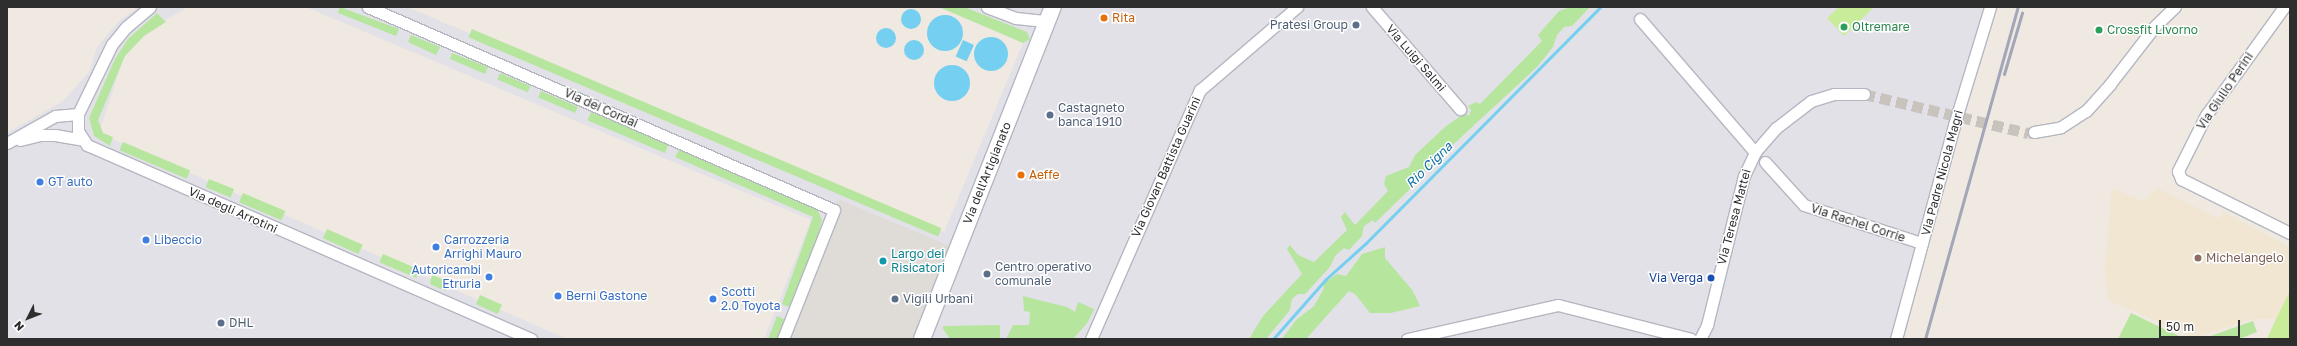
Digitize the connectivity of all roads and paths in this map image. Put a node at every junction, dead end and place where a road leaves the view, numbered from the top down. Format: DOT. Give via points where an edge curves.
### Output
graph roads {
  1 [pos="150,7"];
  2 [pos="368,7"];
  3 [pos="987,7"];
  4 [pos="1297,7"];
  5 [pos="1372,7"];
  6 [pos="1990,7"];
  7 [pos="2175,7"];
  8 [pos="2284,7"];
  9 [pos="1050,14"];
  10 [pos="1640,19"];
  11 [pos="1864,94"];
  12 [pos="1460,109"];
  13 [pos="78,114"];
  14 [pos="2034,132"];
  15 [pos="82,140"];
  16 [pos="7,143"];
  17 [pos="1755,152"];
  18 [pos="1764,162"];
  19 [pos="2290,234"];
  20 [pos="1922,243"];
  21 [pos="531,339"];
  22 [pos="783,339"];
  23 [pos="922,339"];
  24 [pos="1091,339"];
  25 [pos="1407,339"];
  26 [pos="1691,339"];
  27 [pos="1700,339"];
  28 [pos="1896,339"];
  1 -- 13 [label="street" via="126,27 112,44"];
  2 -- 22 [label="street, Via dei Cordai" via="834,210"];
  3 -- 9 [label="street" via="1016,18"];
  4 -- 24 [label="street, Via Giovan Battista Guarini" via="1200,90"];
  5 -- 12 [label="street, Via Luigi Salmi"];
  6 -- 20 [label="street, Via Padre Nicola Magri"];
  7 -- 14 [label="street" via="2155,26 2086,111 2061,127"];
  8 -- 19 [label="street, Via Giulio Perini" via="2206,115 2178,171 2181,179"];
  9 -- 23 [label="street, Via dell'Artigianato"];
  10 -- 17 [label="street"];
  11 -- 17 [label="street, Via Teresa Mattei" via="1834,94 1812,101 1776,128"];
  13 -- 15 [label="street" via="78,131"];
  13 -- 16 [label="street" via="55,116"];
  15 -- 16 [label="street" via="54,134"];
  15 -- 21 [label="street, Via degli Arrotini" via="92,149"];
  17 -- 27 [label="street, Via Teresa Mattei" via="1744,176 1707,325"];
  18 -- 20 [label="street, Via Rachel Corrie" via="1804,205"];
  20 -- 28 [label="street, Via Padre Nicola Magri"];
  25 -- 26 [label="street" via="1558,305"];
}
